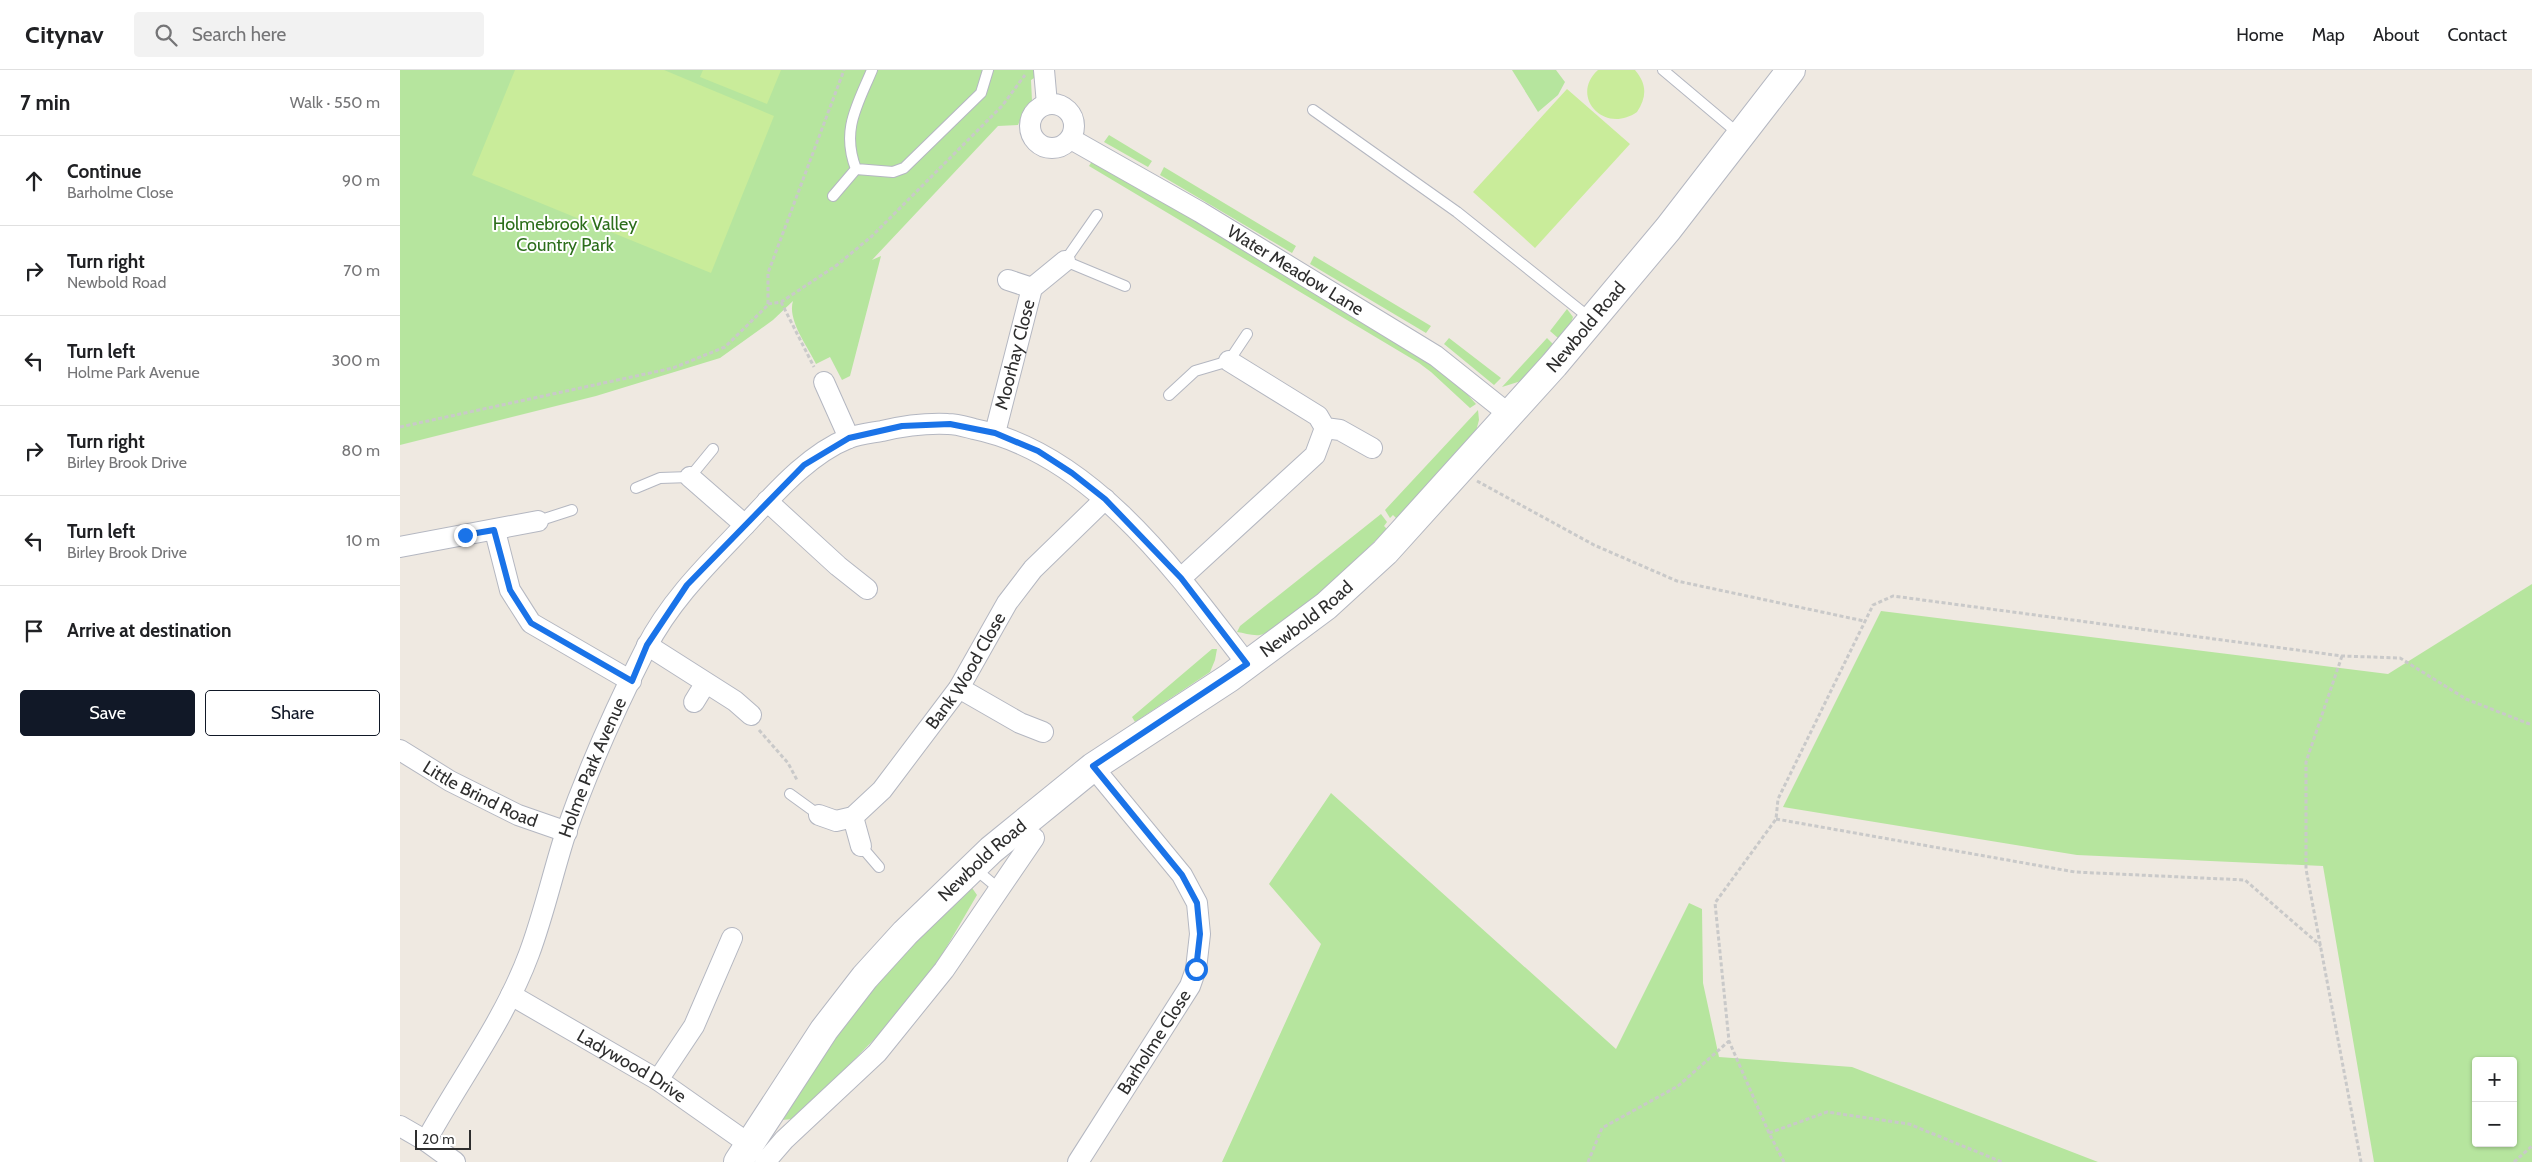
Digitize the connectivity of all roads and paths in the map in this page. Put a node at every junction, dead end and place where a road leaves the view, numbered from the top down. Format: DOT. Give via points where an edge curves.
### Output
graph roads {
  1 [pos="844,70"];
  2 [pos="872,70"];
  3 [pos="988,70"];
  4 [pos="1028,70"];
  5 [pos="1044,70"];
  6 [pos="1663,70"];
  7 [pos="1792,70"];
  8 [pos="1047,104"];
  9 [pos="1313,110"];
  10 [pos="1740,134"];
  11 [pos="1071,139"];
  12 [pos="856,169"];
  13 [pos="833,196"];
  14 [pos="1097,215"];
  15 [pos="1065,261"];
  16 [pos="1008,280"];
  17 [pos="1125,286"];
  18 [pos="1032,288"];
  19 [pos="781,302"];
  20 [pos="768,304"];
  21 [pos="1592,320"];
  22 [pos="1247,334"];
  23 [pos="1229,361"];
  24 [pos="824,382"];
  25 [pos="1169,395"];
  26 [pos="1510,415"];
  27 [pos="400,427"];
  28 [pos="1325,428"];
  29 [pos="995,433"];
  30 [pos="849,438"];
  31 [pos="1372,448"];
  32 [pos="713,449"];
  33 [pos="1460,470"];
  34 [pos="690,476"];
  35 [pos="636,488"];
  36 [pos="1105,499"];
  37 [pos="767,501"];
  38 [pos="572,510"];
  39 [pos="538,521"];
  40 [pos="745,526"];
  41 [pos="494,530"];
  42 [pos="400,547"];
  43 [pos="1181,578"];
  44 [pos="867,589"];
  45 [pos="1864,621"];
  46 [pos="647,645"];
  47 [pos="2342,656"];
  48 [pos="1247,664"];
  49 [pos="632,681"];
  50 [pos="705,684"];
  51 [pos="959,688"];
  52 [pos="694,702"];
  53 [pos="751,715"];
  54 [pos="2532,725"];
  55 [pos="1042,732"];
  56 [pos="400,750"];
  57 [pos="1093,766"];
  58 [pos="801,784"];
  59 [pos="790,794"];
  60 [pos="819,815"];
  61 [pos="853,817"];
  62 [pos="1776,819"];
  63 [pos="566,832"];
  64 [pos="1034,838"];
  65 [pos="861,846"];
  66 [pos="879,866"];
  67 [pos="974,867"];
  68 [pos="998,888"];
  69 [pos="732,938"];
  70 [pos="2321,946"];
  71 [pos="511,995"];
  72 [pos="1729,1041"];
  73 [pos="658,1080"];
  74 [pos="400,1126"];
  75 [pos="1769,1132"];
  76 [pos="426,1141"];
  77 [pos="763,1142"];
  78 [pos="2532,1146"];
  79 [pos="455,1162"];
  80 [pos="1078,1162"];
  81 [pos="1588,1162"];
  82 [pos="1784,1162"];
  83 [pos="2002,1162"];
  84 [pos="2361,1162"];
  85 [pos="2514,1162"];
  1 -- 20 [label="path" via="768,273"];
  2 -- 12 [label="lane" via="853,118 849,141"];
  3 -- 12 [label="lane" via="981,93 904,168 892,172"];
  4 -- 19 [label="path" via="1002,106 901,210 837,265"];
  5 -- 8 [label="street"];
  6 -- 10 [label="lane"];
  7 -- 10 [label="main road, Newbold Road"];
  8 -- 11 [label="street" via="1063,106 1074,119"];
  8 -- 11 [label="street" via="1036,111 1030,125 1033,137 1041,145 1058,148"];
  9 -- 21 [label="lane" via="1457,212"];
  10 -- 21 [label="main road, Newbold Road" via="1668,229"];
  11 -- 26 [label="street, Water Meadow Lane" via="1200,212 1436,356"];
  12 -- 13 [label="lane"];
  14 -- 15 [label="lane"];
  15 -- 17 [label="lane"];
  15 -- 18 [label="street, Moorhay Close"];
  16 -- 18 [label="street"];
  18 -- 29 [label="street, Moorhay Close"];
  19 -- 20 [label="path"];
  19 -- 24 [label="path"];
  20 -- 27 [label="path" via="725,347 674,368"];
  21 -- 26 [label="main road, Newbold Road"];
  22 -- 23 [label="lane"];
  23 -- 25 [label="lane" via="1195,371"];
  23 -- 28 [label="street" via="1318,416"];
  24 -- 30 [label="street"];
  26 -- 33 [label="main road, Newbold Road"];
  28 -- 31 [label="street" via="1340,430"];
  28 -- 43 [label="street" via="1315,455"];
  29 -- 30 [label="street, Holme Park Avenue" via="950,424 902,426"];
  29 -- 36 [label="street, Holme Park Avenue" via="1038,451"];
  30 -- 37 [label="street, Holme Park Avenue" via="804,465"];
  32 -- 34 [label="lane"];
  33 -- 45 [label="path" via="1594,545 1677,581"];
  33 -- 48 [label="main road, Newbold Road" via="1372,564 1326,606"];
  34 -- 35 [label="lane" via="660,478"];
  34 -- 40 [label="street"];
  36 -- 43 [label="street, Holme Park Avenue"];
  36 -- 51 [label="street, Bank Wood Close" via="1034,569 1007,603"];
  37 -- 40 [label="street, Holme Park Avenue"];
  37 -- 44 [label="street"];
  38 -- 39 [label="lane"];
  39 -- 41 [label="street"];
  40 -- 46 [label="street, Holme Park Avenue" via="687,585"];
  41 -- 42 [label="street"];
  41 -- 49 [label="street" via="510,590 531,623"];
  43 -- 48 [label="street, Holme Park Avenue"];
  45 -- 47 [label="path" via="1873,606 1893,596"];
  45 -- 62 [label="path" via="1778,799"];
  46 -- 49 [label="street, Holme Park Avenue"];
  46 -- 50 [label="street"];
  47 -- 54 [label="path" via="2400,658 2466,700"];
  47 -- 70 [label="path" via="2306,762 2306,869"];
  48 -- 57 [label="main road, Newbold Road"];
  49 -- 63 [label="street, Holme Park Avenue" via="590,769"];
  50 -- 52 [label="street"];
  50 -- 53 [label="street" via="735,701"];
  51 -- 55 [label="street"];
  51 -- 61 [label="street, Bank Wood Close" via="882,790"];
  53 -- 58 [label="path" via="752,723 788,763 794,778"];
  56 -- 63 [label="street, Little Brind Road" via="450,782 518,815"];
  57 -- 67 [label="main road, Newbold Road"];
  57 -- 80 [label="street, Barholme Close" via="1182,875 1197,903 1200,934 1196,969 1190,986"];
  59 -- 60 [label="lane"];
  60 -- 61 [label="street" via="836,821"];
  61 -- 65 [label="street"];
  62 -- 70 [label="path" via="2075,872 2245,880"];
  62 -- 72 [label="path" via="1715,903"];
  63 -- 71 [label="street, Holme Park Avenue" via="529,953"];
  64 -- 68 [label="street, Newbold Road"];
  65 -- 66 [label="lane"];
  67 -- 68 [label="lane"];
  67 -- 77 [label="main road, Newbold Road" via="905,933 865,977 824,1030"];
  68 -- 77 [label="street, Newbold Road" via="944,970 877,1053"];
  69 -- 73 [label="street" via="694,1026"];
  70 -- 84 [label="path"];
  71 -- 73 [label="street, Ladywood Drive"];
  71 -- 76 [label="street, Holme Park Avenue"];
  72 -- 75 [label="path"];
  72 -- 81 [label="path" via="1678,1086 1602,1128"];
  73 -- 77 [label="street, Ladywood Drive"];
  74 -- 76 [label="street"];
  75 -- 82 [label="path"];
  75 -- 83 [label="path" via="1827,1112 1909,1124"];
  76 -- 79 [label="street"];
  78 -- 85 [label="path"];
}
